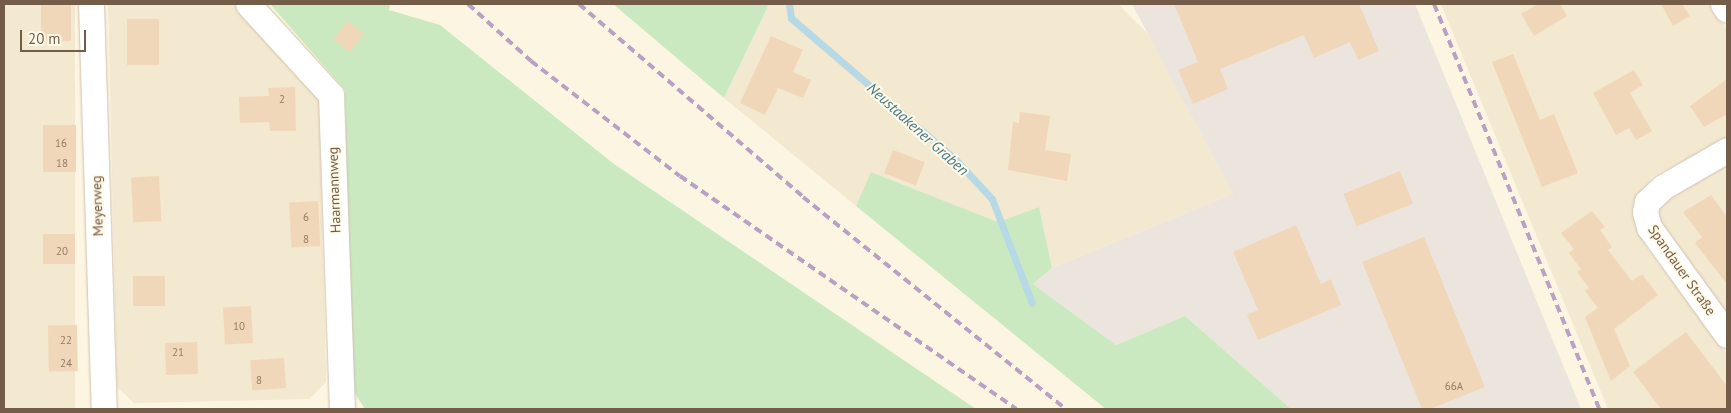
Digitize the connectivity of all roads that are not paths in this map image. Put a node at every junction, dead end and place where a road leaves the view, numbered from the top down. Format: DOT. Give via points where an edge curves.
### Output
graph roads {
  1 [pos="91,4"];
  2 [pos="248,4"];
  3 [pos="1723,4"];
  4 [pos="1727,10"];
  5 [pos="1727,150"];
  6 [pos="1727,335"];
  7 [pos="104,409"];
  8 [pos="342,409"];
  1 -- 7 [label="street, Meyerweg"];
  2 -- 8 [label="street, Haarmannweg" via="331,95"];
  3 -- 4 [label="street"];
  5 -- 6 [label="street, Spandauer Straße" via="1663,187 1647,202 1649,227"];
}
